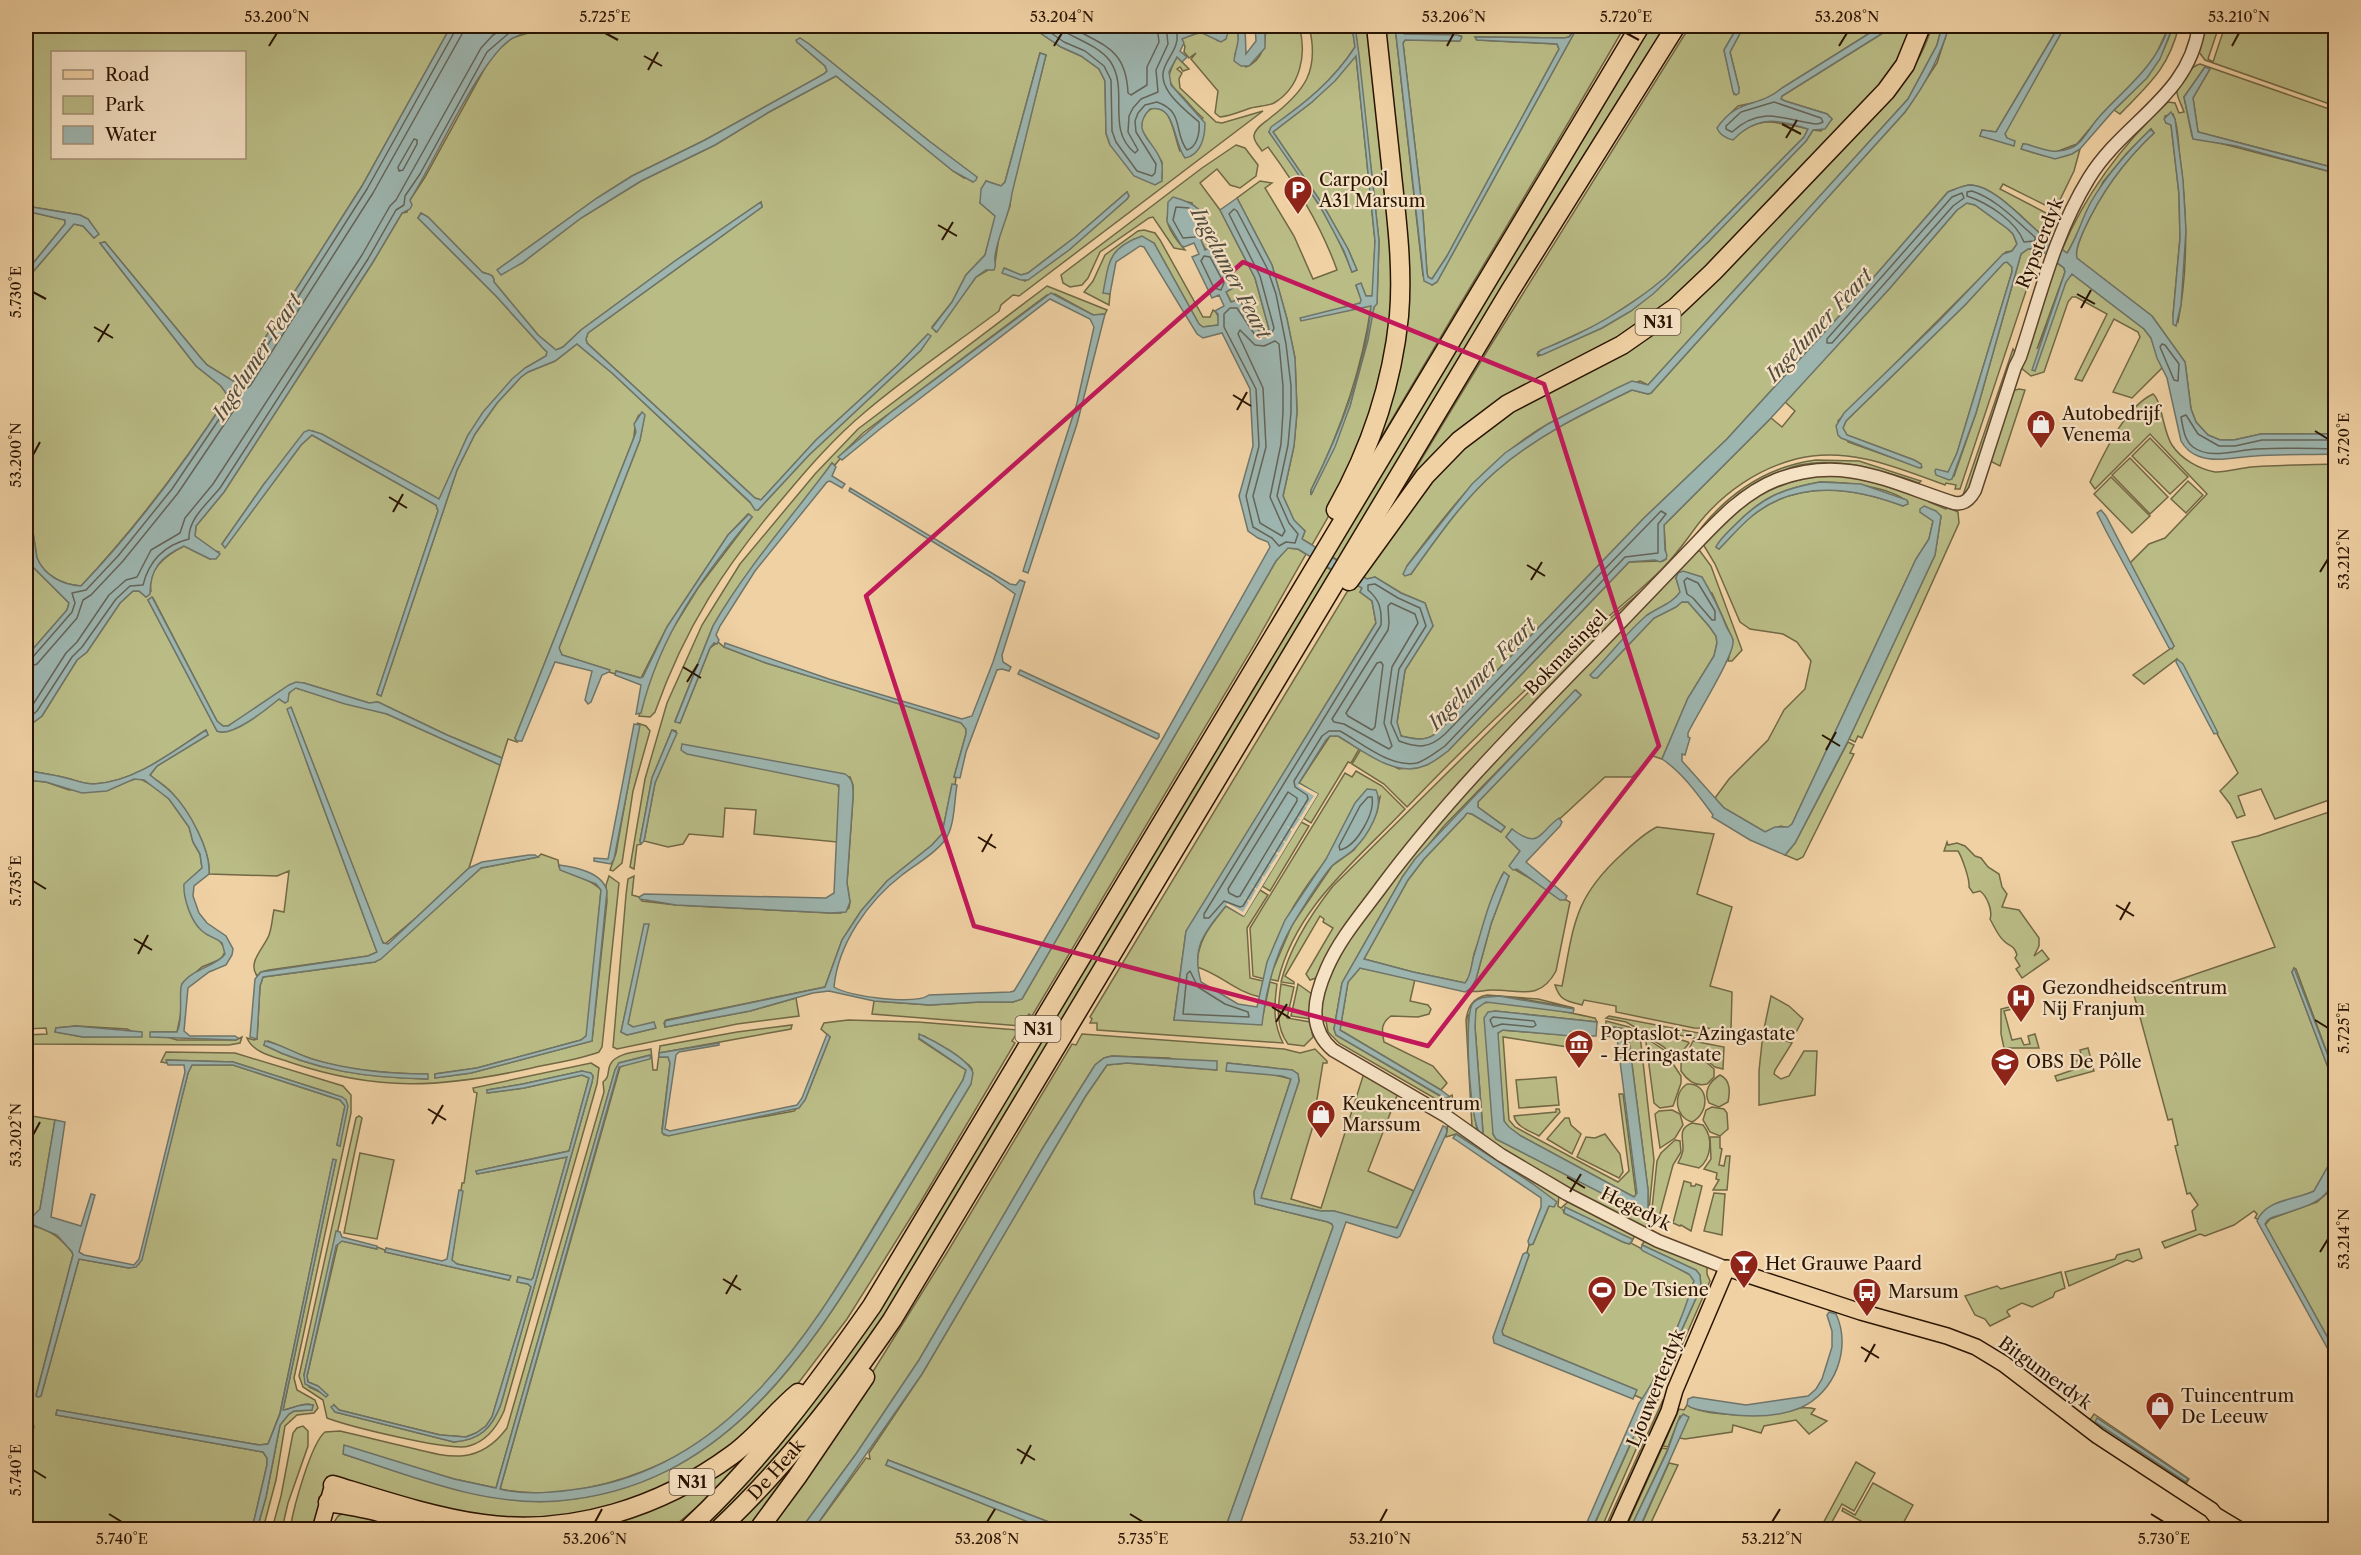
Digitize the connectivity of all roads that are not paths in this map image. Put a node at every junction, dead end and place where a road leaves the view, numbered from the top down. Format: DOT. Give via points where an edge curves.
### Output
graph roads {
  1 [pos="1376,26"];
  2 [pos="1640,26"];
  3 [pos="1676,26"];
  4 [pos="1921,26"];
  5 [pos="2199,26"];
  6 [pos="1965,502"];
  7 [pos="1317,554"];
  8 [pos="1348,573"];
  9 [pos="1321,1038"];
  10 [pos="1731,1269"];
  11 [pos="915,1283"];
  12 [pos="828,1369"];
  13 [pos="331,1493"];
  14 [pos="320,1530"];
  15 [pos="421,1530"];
  16 [pos="687,1530"];
  17 [pos="718,1530"];
  18 [pos="758,1530"];
  19 [pos="1615,1530"];
  20 [pos="2240,1530"];
  1 -- 7 [label="highway, N31" via="1400,250 1399,314 1374,432"];
  2 -- 7 [label="highway, N31"];
  3 -- 8 [label="highway, N31" via="1510,291"];
  4 -- 8 [label="highway, N31" via="1905,65 1886,90 1694,291 1622,345 1531,391 1458,441"];
  5 -- 6 [label="street, Rypsterdyk" via="2191,57 2180,78 2115,145 2071,209 2050,258 1975,490"];
  6 -- 9 [label="street, Bokmasingel" via="1954,503 1854,470 1829,469 1776,480 1732,507 1464,786 1399,863 1338,947 1327,969 1316,1006"];
  7 -- 12 [label="highway, N31" via="1256,650 1244,686 902,1257"];
  8 -- 11 [label="highway, N31" via="1332,605 1310,624"];
  9 -- 10 [label="street, Hegedyk" via="1339,1054 1567,1194 1658,1241"];
  10 -- 19 [label="main road, Ljouwerterdyk"];
  10 -- 20 [label="main road, Bitgumerdyk" via="1976,1347 2111,1445"];
  11 -- 17 [label="highway, De Heak / N31" via="857,1371 808,1434"];
  11 -- 18 [label="highway, N31" via="851,1400"];
  12 -- 13 [label="highway, N31" via="734,1454 705,1474 648,1503 594,1519 536,1526 486,1524"];
  12 -- 16 [label="highway, De Heak / N31" via="736,1481"];
  13 -- 14 [label="main road"];
  13 -- 15 [label="highway"];
}
